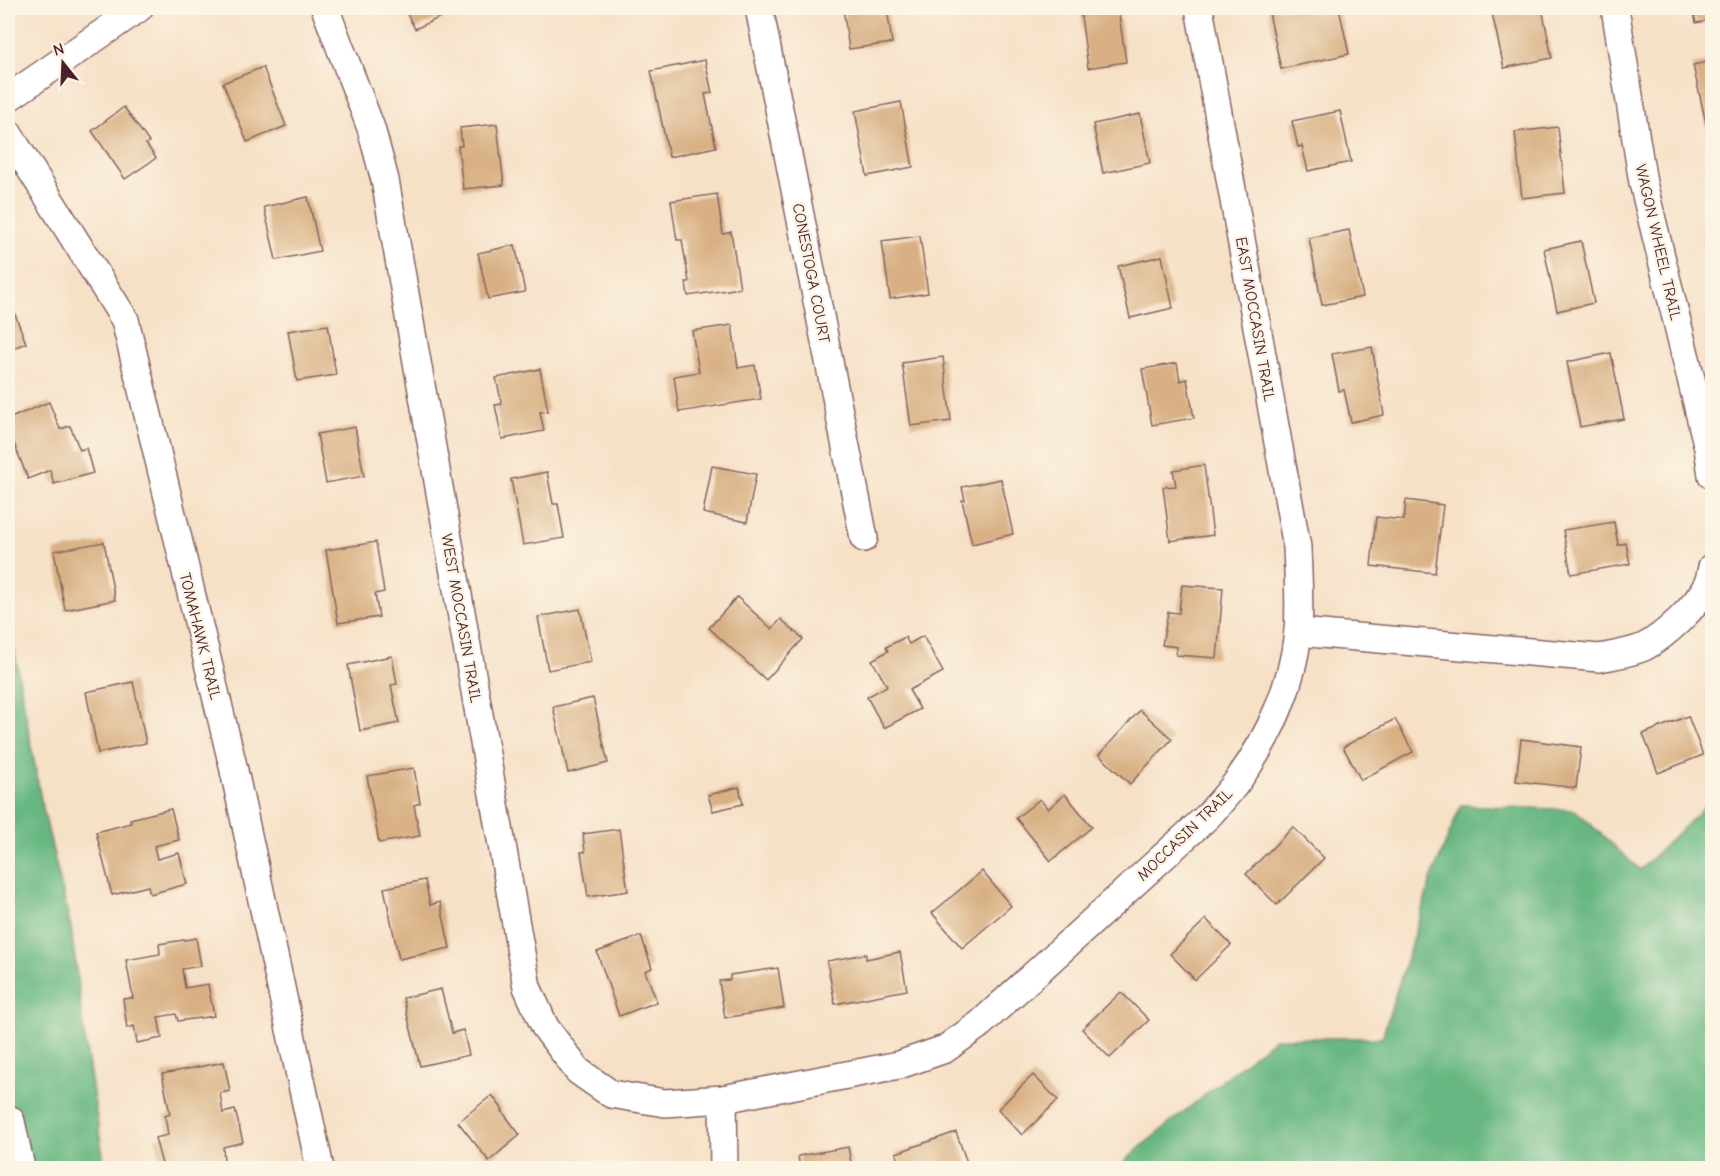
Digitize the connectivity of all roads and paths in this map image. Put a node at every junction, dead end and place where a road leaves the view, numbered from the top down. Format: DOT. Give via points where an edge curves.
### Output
graph roads {
  1 [pos="139,8"];
  2 [pos="325,8"];
  3 [pos="759,8"];
  4 [pos="1199,8"];
  5 [pos="1615,8"];
  6 [pos="8,99"];
  7 [pos="8,133"];
  8 [pos="1710,447"];
  9 [pos="1713,475"];
  10 [pos="864,538"];
  11 [pos="1713,567"];
  12 [pos="1298,632"];
  13 [pos="723,1099"];
  14 [pos="8,1122"];
  15 [pos="18,1168"];
  16 [pos="320,1168"];
  17 [pos="724,1168"];
  1 -- 6 [label="street"];
  2 -- 13 [label="street, WEST MOCCASIN TRAIL" via="371,128 385,180 528,987 545,1027 578,1071 611,1094 665,1103"];
  3 -- 10 [label="street, CONESTOGA COURT"];
  4 -- 12 [label="street, EAST MOCCASIN TRAIL" via="1297,548"];
  5 -- 8 [label="street, WAGON WHEEL TRAIL" via="1643,183"];
  7 -- 16 [label="street, TOMAHAWK TRAIL" via="125,320 233,766"];
  8 -- 9 [label="street, WAGON WHEEL TRAIL"];
  11 -- 12 [label="street" via="1707,585 1687,613 1667,630 1645,646 1599,658"];
  12 -- 13 [label="street, MOCCASIN TRAIL" via="1287,686 1267,734 1239,780 1209,815 980,1024 945,1049 899,1065"];
  13 -- 17 [label="street"];
  14 -- 15 [label="street"];
}
